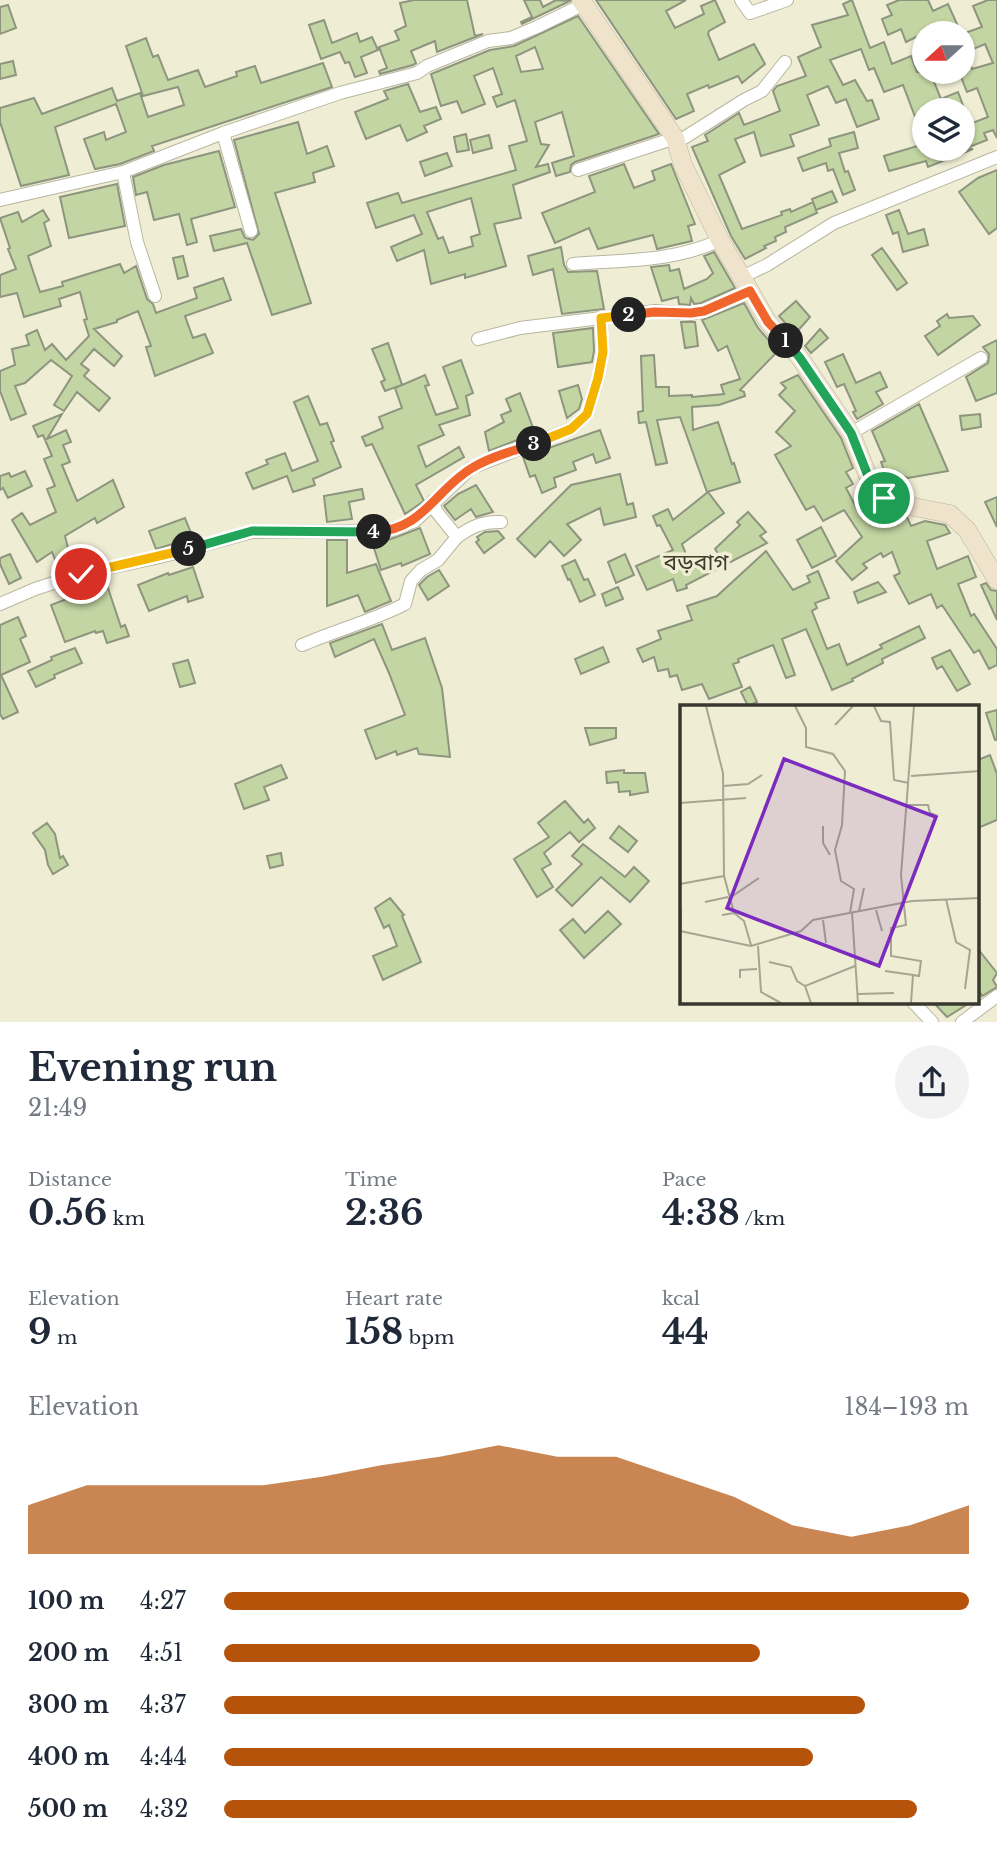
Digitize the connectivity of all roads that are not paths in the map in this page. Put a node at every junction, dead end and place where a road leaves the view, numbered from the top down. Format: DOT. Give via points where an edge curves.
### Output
graph roads {
  1 [pos="741,0"];
  2 [pos="787,0"];
  3 [pos="584,1"];
  4 [pos="785,62"];
  5 [pos="223,133"];
  6 [pos="676,140"];
  7 [pos="997,157"];
  8 [pos="578,170"];
  9 [pos="123,172"];
  10 [pos="0,200"];
  11 [pos="251,231"];
  12 [pos="720,240"];
  13 [pos="573,264"];
  14 [pos="746,284"];
  15 [pos="155,296"];
  16 [pos="601,318"];
  17 [pos="478,339"];
  18 [pos="981,358"];
  19 [pos="851,433"];
  20 [pos="433,501"];
  21 [pos="501,522"];
  22 [pos="457,537"];
  23 [pos="997,580"];
  24 [pos="0,604"];
  25 [pos="302,645"];
  26 [pos="997,996"];
  27 [pos="915,1004"];
  28 [pos="932,1021"];
  29 [pos="962,1021"];
  1 -- 2 [label="street" via="750,13"];
  3 -- 5 [label="street" via="537,27 488,41 417,73 340,93"];
  3 -- 6 [label="main road"];
  4 -- 6 [label="street" via="762,91"];
  5 -- 9 [label="street"];
  5 -- 11 [label="street"];
  6 -- 8 [label="street"];
  6 -- 12 [label="main road" via="683,165"];
  7 -- 14 [label="street" via="843,219 759,270"];
  9 -- 10 [label="street"];
  9 -- 15 [label="street" via="137,242"];
  12 -- 13 [label="street" via="673,255"];
  12 -- 14 [label="main road"];
  14 -- 16 [label="street" via="726,303 691,313"];
  14 -- 19 [label="main road" via="768,322 800,358"];
  16 -- 17 [label="street" via="520,328"];
  16 -- 20 [label="street" via="603,352 587,414 571,429 471,468"];
  18 -- 19 [label="street"];
  19 -- 23 [label="main road" via="874,491 884,498 950,514 968,530"];
  20 -- 22 [label="street"];
  20 -- 24 [label="street" via="415,520 388,531 252,531 81,574"];
  21 -- 22 [label="street" via="488,521"];
  22 -- 25 [label="street" via="411,582 405,604"];
  26 -- 29 [label="street"];
  27 -- 28 [label="street"];
}
